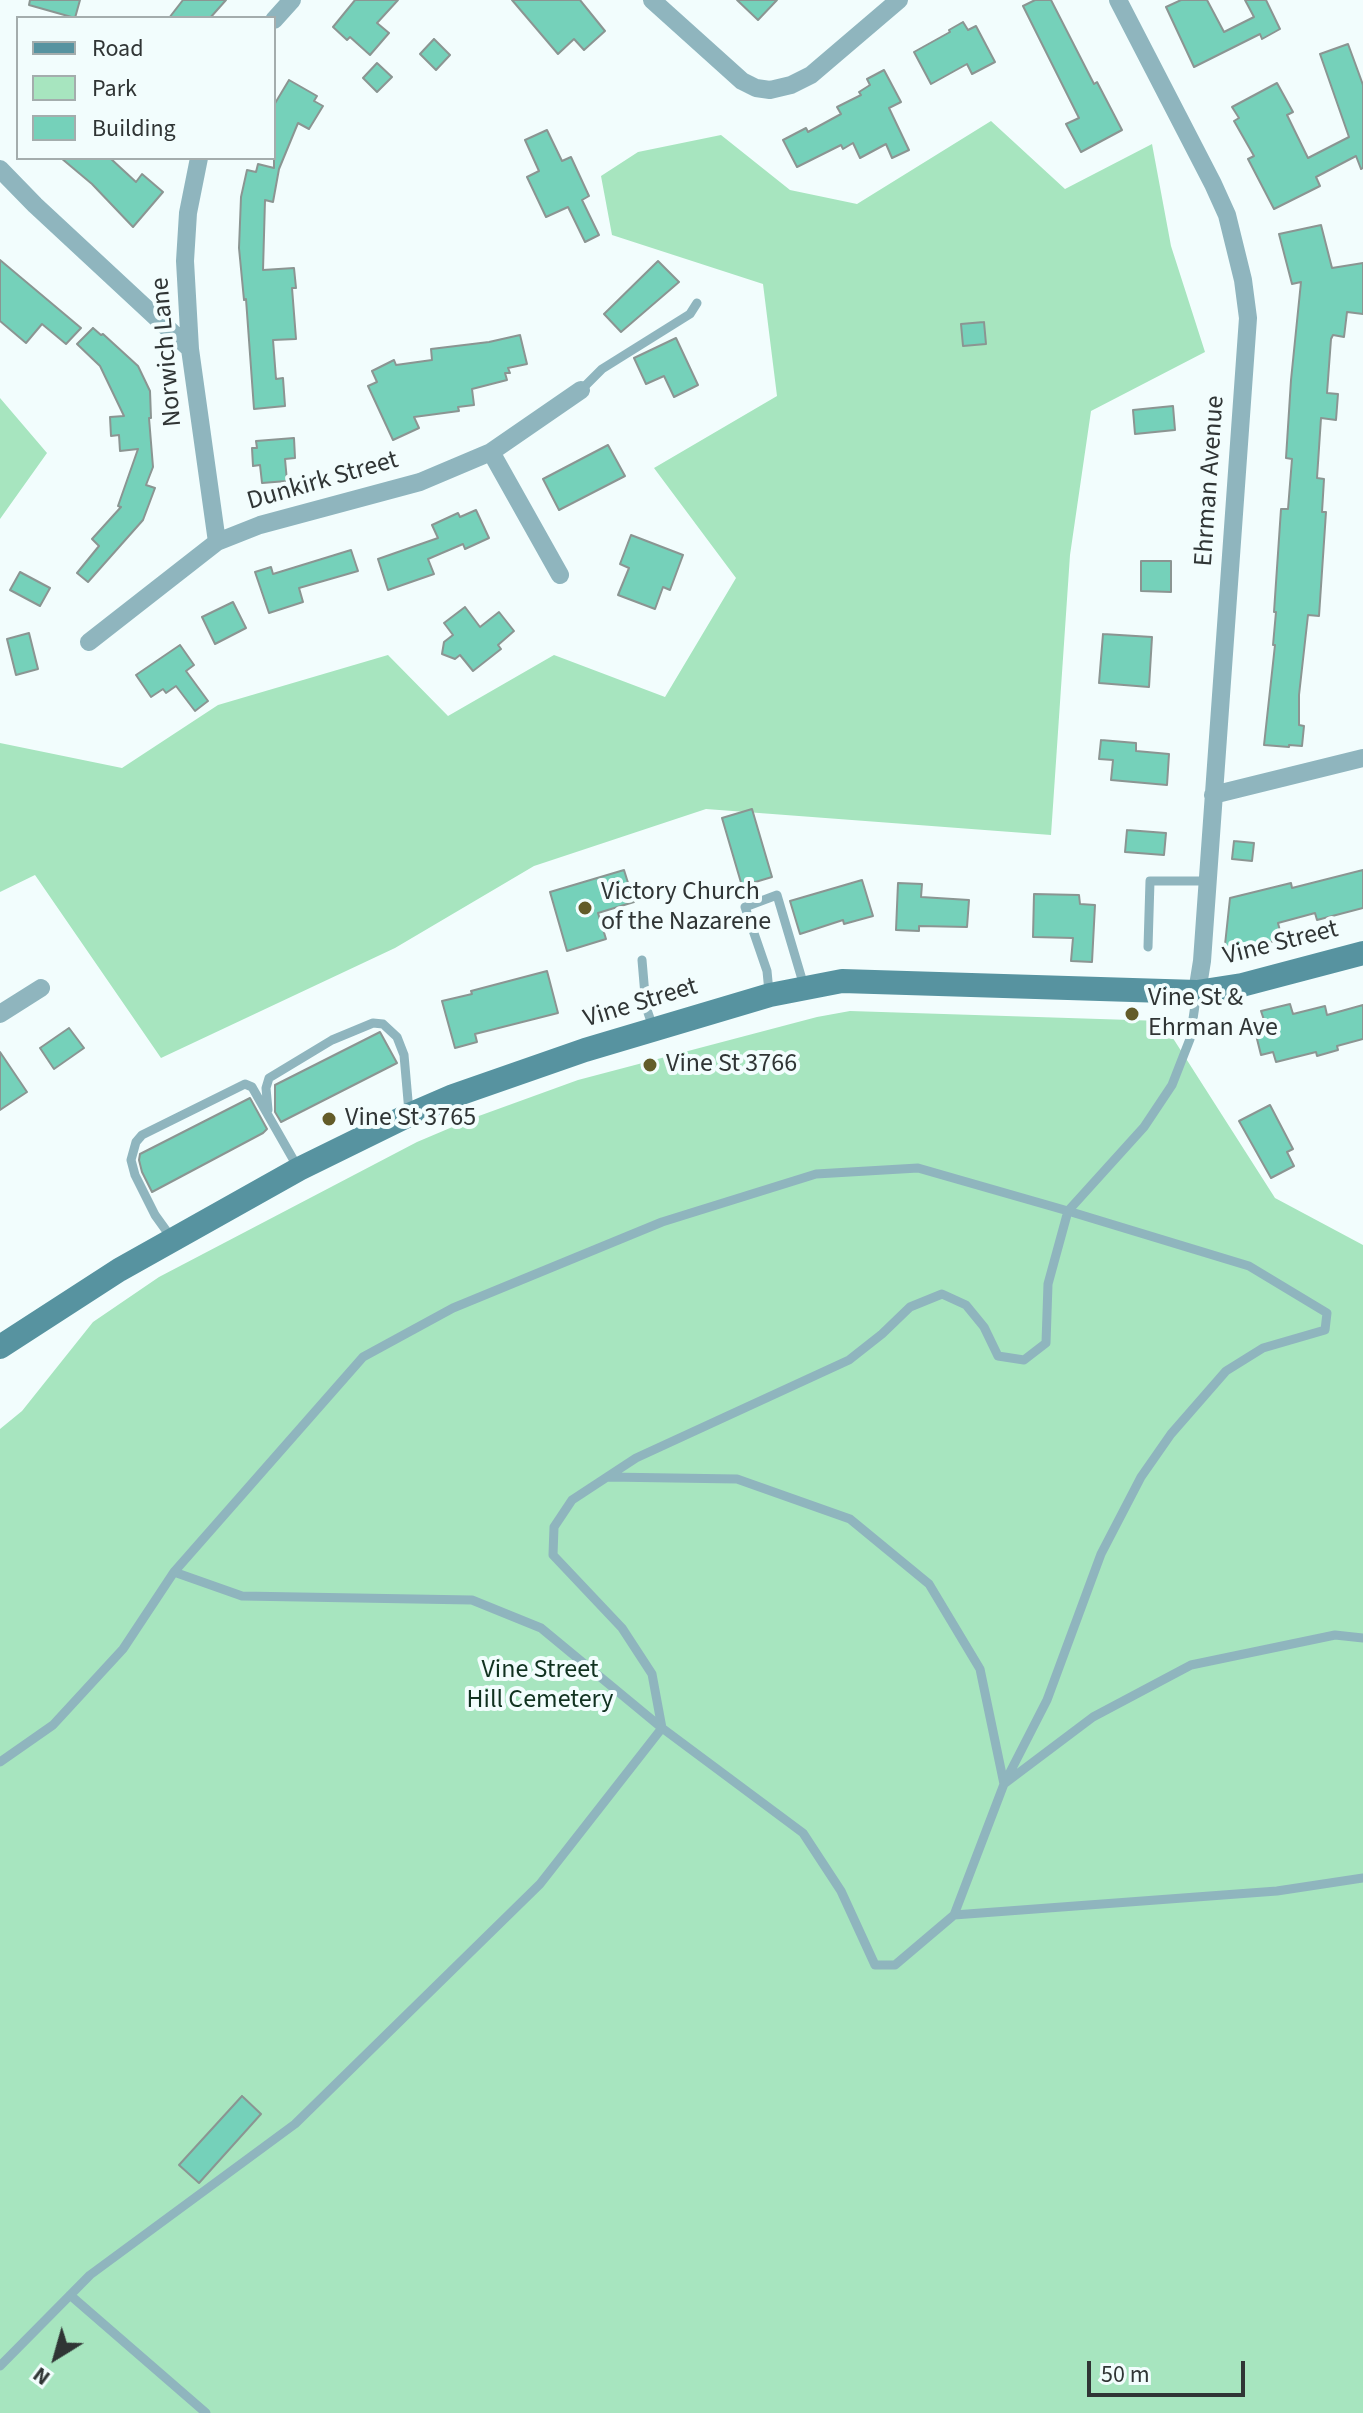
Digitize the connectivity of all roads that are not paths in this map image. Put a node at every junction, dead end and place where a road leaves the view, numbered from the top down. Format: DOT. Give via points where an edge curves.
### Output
graph roads {
  1 [pos="292,0"];
  2 [pos="652,0"];
  3 [pos="899,0"];
  4 [pos="1118,0"];
  5 [pos="276,18"];
  6 [pos="199,160"];
  7 [pos="0,169"];
  8 [pos="697,303"];
  9 [pos="190,349"];
  10 [pos="581,390"];
  11 [pos="491,452"];
  12 [pos="217,542"];
  13 [pos="560,575"];
  14 [pos="89,642"];
  15 [pos="1363,758"];
  16 [pos="1213,795"];
  17 [pos="1207,881"];
  18 [pos="1148,947"];
  19 [pos="1363,953"];
  20 [pos="642,960"];
  21 [pos="804,986"];
  22 [pos="41,988"];
  23 [pos="1197,992"];
  24 [pos="770,995"];
  25 [pos="0,1014"];
  26 [pos="654,1030"];
  27 [pos="409,1115"];
  28 [pos="270,1117"];
  29 [pos="299,1169"];
  30 [pos="1068,1211"];
  31 [pos="173,1241"];
  32 [pos="0,1347"];
  33 [pos="607,1477"];
  34 [pos="174,1572"];
  35 [pos="1363,1638"];
  36 [pos="662,1728"];
  37 [pos="0,1762"];
  38 [pos="1004,1784"];
  39 [pos="1363,1878"];
  40 [pos="954,1915"];
  41 [pos="70,2295"];
  42 [pos="0,2366"];
  43 [pos="206,2413"];
  1 -- 5 [label="street"];
  2 -- 3 [label="street" via="742,81 770,90 811,75"];
  4 -- 16 [label="street, Ehrman Avenue" via="1227,215 1248,318"];
  6 -- 9 [label="street, Norwich Lane" via="186,249"];
  7 -- 9 [label="street"];
  8 -- 10 [label="lane" via="690,314 602,369"];
  9 -- 12 [label="street, Norwich Lane"];
  10 -- 11 [label="street, Dunkirk Street"];
  11 -- 12 [label="street, Dunkirk Street" via="420,482 260,525"];
  11 -- 13 [label="street"];
  12 -- 14 [label="street, Dunkirk Street"];
  15 -- 16 [label="street"];
  16 -- 17 [label="street, Ehrman Avenue"];
  17 -- 18 [label="lane" via="1150,881"];
  17 -- 23 [label="street, Ehrman Avenue"];
  19 -- 23 [label="main road, Vine Street"];
  20 -- 26 [label="lane"];
  21 -- 23 [label="main road, Vine Street" via="842,981"];
  21 -- 24 [label="main road, Vine Street"];
  21 -- 24 [label="lane" via="777,895 745,907"];
  22 -- 25 [label="street"];
  23 -- 30 [label="lane" via="1190,1039 1172,1085 1144,1127"];
  24 -- 26 [label="main road, Vine Street"];
  26 -- 27 [label="main road, Vine Street"];
  27 -- 28 [label="lane" via="401,1046 391,1030 373,1023 332,1040 269,1078"];
  27 -- 29 [label="main road, Vine Street"];
  28 -- 29 [label="lane"];
  28 -- 31 [label="lane" via="245,1084 136,1142 131,1160 135,1175"];
  29 -- 31 [label="main road, Vine Street"];
  30 -- 33 [label="lane" via="1048,1284 1046,1343 1024,1360 998,1356 966,1305 942,1294 910,1307 849,1360 636,1458"];
  30 -- 34 [label="lane" via="918,1168 816,1174 662,1222 453,1308 363,1357"];
  30 -- 38 [label="lane" via="1249,1266 1327,1313 1325,1330 1263,1348 1226,1371 1141,1477 1101,1554 1047,1700"];
  31 -- 32 [label="main road, Vine Street"];
  33 -- 36 [label="lane" via="572,1500 554,1527 553,1555 622,1628 652,1674"];
  33 -- 38 [label="lane" via="737,1479 850,1519 929,1584 980,1669"];
  34 -- 36 [label="lane" via="242,1596 472,1600 541,1628"];
  34 -- 37 [label="lane" via="123,1649 53,1725"];
  35 -- 38 [label="lane" via="1335,1635 1191,1665 1093,1717"];
  36 -- 40 [label="lane" via="803,1833 841,1891 875,1965 895,1965"];
  36 -- 41 [label="lane" via="540,1884 295,2124"];
  38 -- 40 [label="lane"];
  39 -- 40 [label="lane" via="1277,1891"];
  41 -- 42 [label="lane"];
  41 -- 43 [label="lane"];
}
